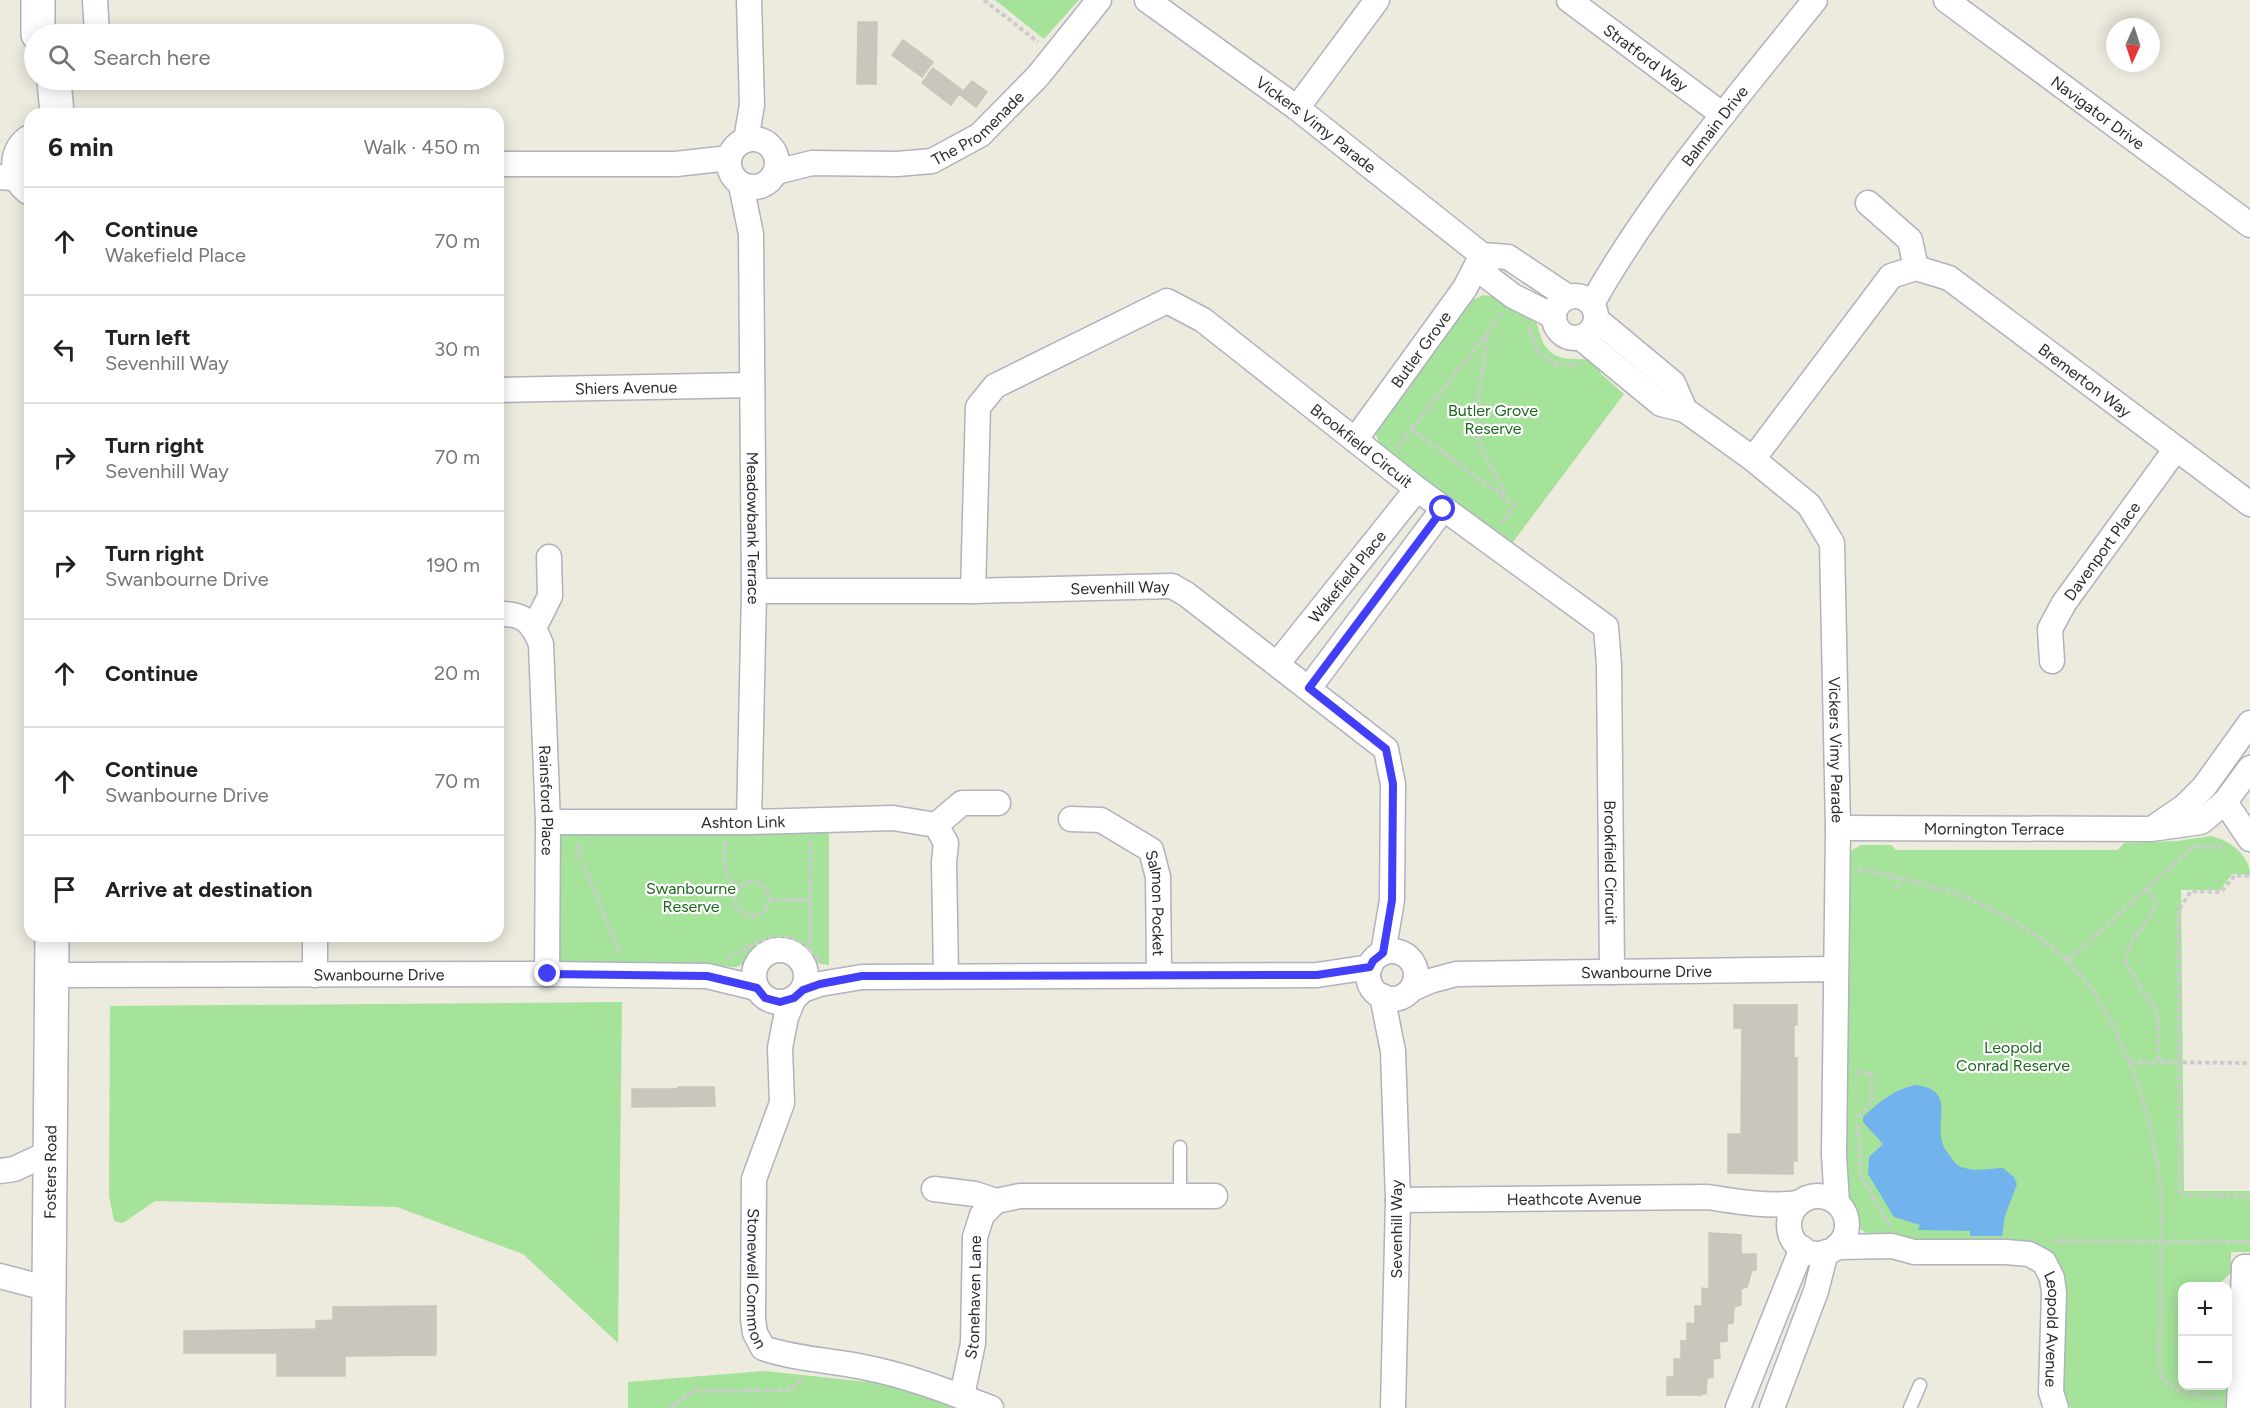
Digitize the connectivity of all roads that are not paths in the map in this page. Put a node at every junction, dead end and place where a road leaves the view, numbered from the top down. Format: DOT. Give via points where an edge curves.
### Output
graph roads {
  1 [pos="38,0"];
  2 [pos="52,0"];
  3 [pos="95,0"];
  4 [pos="749,0"];
  5 [pos="1099,0"];
  6 [pos="1147,0"];
  7 [pos="1377,0"];
  8 [pos="1569,0"];
  9 [pos="1815,0"];
  10 [pos="1946,0"];
  11 [pos="39,24"];
  12 [pos="52,24"];
  13 [pos="96,24"];
  14 [pos="39,90"];
  15 [pos="55,90"];
  16 [pos="39,108"];
  17 [pos="56,108"];
  18 [pos="1298,108"];
  19 [pos="1723,115"];
  20 [pos="752,163"];
  21 [pos="504,164"];
  22 [pos="1868,203"];
  23 [pos="2250,225"];
  24 [pos="1482,255"];
  25 [pos="1916,268"];
  26 [pos="1584,304"];
  27 [pos="1553,316"];
  28 [pos="1581,338"];
  29 [pos="752,385"];
  30 [pos="504,390"];
  31 [pos="1685,410"];
  32 [pos="1355,440"];
  33 [pos="2175,450"];
  34 [pos="1753,459"];
  35 [pos="1417,489"];
  36 [pos="2250,504"];
  37 [pos="1443,509"];
  38 [pos="549,557"];
  39 [pos="754,591"];
  40 [pos="973,591"];
  41 [pos="504,614"];
  42 [pos="534,628"];
  43 [pos="2052,661"];
  44 [pos="1277,664"];
  45 [pos="1309,688"];
  46 [pos="2250,723"];
  47 [pos="2250,768"];
  48 [pos="2224,802"];
  49 [pos="998,803"];
  50 [pos="1071,819"];
  51 [pos="548,822"];
  52 [pos="749,822"];
  53 [pos="936,825"];
  54 [pos="1838,828"];
  55 [pos="2151,829"];
  56 [pos="2250,839"];
  57 [pos="52,942"];
  58 [pos="315,942"];
  59 [pos="807,959"];
  60 [pos="1836,969"];
  61 [pos="1612,972"];
  62 [pos="548,974"];
  63 [pos="1159,974"];
  64 [pos="52,975"];
  65 [pos="315,975"];
  66 [pos="946,975"];
  67 [pos="1392,975"];
  68 [pos="862,976"];
  69 [pos="759,985"];
  70 [pos="798,994"];
  71 [pos="780,1048"];
  72 [pos="1180,1147"];
  73 [pos="51,1152"];
  74 [pos="1834,1155"];
  75 [pos="0,1171"];
  76 [pos="934,1189"];
  77 [pos="1180,1195"];
  78 [pos="1215,1196"];
  79 [pos="1398,1200"];
  80 [pos="1807,1200"];
  81 [pos="996,1202"];
  82 [pos="1748,1204"];
  83 [pos="1842,1211"];
  84 [pos="1896,1238"];
  85 [pos="1796,1241"];
  86 [pos="1831,1250"];
  87 [pos="2250,1267"];
  88 [pos="0,1276"];
  89 [pos="49,1289"];
  90 [pos="1920,1385"];
  91 [pos="962,1396"];
  92 [pos="2233,1403"];
  93 [pos="48,1408"];
  94 [pos="991,1408"];
  95 [pos="1393,1408"];
  96 [pos="1738,1408"];
  97 [pos="1772,1408"];
  98 [pos="1910,1408"];
  99 [pos="2056,1408"];
  1 -- 11 [label="main road"];
  2 -- 12 [label="main road"];
  3 -- 13 [label="street"];
  4 -- 20 [label="street, Meadowbank Terrace"];
  5 -- 20 [label="street, The Promenade" via="1038,76 980,135 932,160 897,164"];
  6 -- 18 [label="street, Vickers Vimy Parade"];
  7 -- 18 [label="street"];
  8 -- 19 [label="street, Stratford Way"];
  9 -- 19 [label="street, Balmain Drive"];
  10 -- 23 [label="street, Navigator Drive"];
  14 -- 16 [label="main road"];
  15 -- 17 [label="main road"];
  18 -- 24 [label="street, Vickers Vimy Parade"];
  19 -- 26 [label="street, Balmain Drive"];
  20 -- 21 [label="street, The Promenade"];
  20 -- 29 [label="street, Meadowbank Terrace"];
  22 -- 25 [label="street" via="1910,240"];
  24 -- 26 [label="street" via="1508,257"];
  24 -- 27 [label="street, Vickers Vimy Parade" via="1488,277 1509,303"];
  24 -- 32 [label="street, Butler Grove" via="1465,288"];
  25 -- 33 [label="street, Bremerton Way" via="1949,278"];
  25 -- 34 [label="street" via="1891,276"];
  26 -- 27 [label="street" via="1558,304"];
  26 -- 28 [label="street" via="1592,331"];
  26 -- 31 [label="street" via="1673,382"];
  27 -- 28 [label="street" via="1561,334"];
  28 -- 31 [label="street, Vickers Vimy Parade" via="1661,404"];
  29 -- 30 [label="street, Shiers Avenue"];
  29 -- 39 [label="street, Meadowbank Terrace"];
  31 -- 34 [label="street, Vickers Vimy Parade"];
  32 -- 35 [label="street, Brookfield Circuit"];
  32 -- 40 [label="street, Brookfield Circuit" via="1203,320 1167,301 995,386 978,407"];
  33 -- 36 [label="street, Bremerton Way"];
  33 -- 43 [label="street, Davenport Place" via="2064,603 2050,629"];
  34 -- 54 [label="street, Vickers Vimy Parade" via="1809,505 1832,543"];
  35 -- 37 [label="street, Brookfield Circuit"];
  35 -- 44 [label="street, Wakefield Place"];
  37 -- 45 [label="street, Wakefield Place"];
  37 -- 61 [label="street, Brookfield Circuit" via="1606,627"];
  38 -- 42 [label="street" via="550,596"];
  39 -- 40 [label="street, Sevenhill Way"];
  39 -- 52 [label="street, Meadowbank Terrace"];
  40 -- 44 [label="street, Sevenhill Way" via="1172,586"];
  41 -- 42 [label="street" via="516,613"];
  42 -- 51 [label="street, Rainsford Place" via="541,644"];
  44 -- 45 [label="street, Sevenhill Way"];
  45 -- 67 [label="street, Sevenhill Way" via="1386,749 1393,784"];
  46 -- 55 [label="street" via="2204,787 2185,806"];
  47 -- 48 [label="street, Mornington Terrace"];
  48 -- 55 [label="street, Mornington Terrace" via="2201,822"];
  48 -- 56 [label="street"];
  49 -- 53 [label="street" via="962,803"];
  50 -- 63 [label="street, Salmon Pocket" via="1101,820 1151,850 1158,877"];
  51 -- 52 [label="street, Ashton Link"];
  51 -- 62 [label="street, Rainsford Place"];
  52 -- 53 [label="street, Ashton Link" via="893,818"];
  53 -- 66 [label="street" via="946,843"];
  54 -- 55 [label="street, Mornington Terrace"];
  54 -- 60 [label="street, Vickers Vimy Parade"];
  57 -- 64 [label="main road, Fosters Road"];
  58 -- 65 [label="street"];
  59 -- 68 [label="street, Swanbourne Drive"];
  59 -- 69 [label="street" via="791,953 765,954 759,961"];
  59 -- 70 [label="street" via="806,978"];
  60 -- 61 [label="street, Swanbourne Drive"];
  60 -- 74 [label="street, Vickers Vimy Parade"];
  61 -- 67 [label="street, Swanbourne Drive"];
  62 -- 65 [label="street, Swanbourne Drive"];
  62 -- 69 [label="street, Swanbourne Drive" via="715,970"];
  63 -- 66 [label="street, Swanbourne Drive"];
  63 -- 67 [label="street, Swanbourne Drive"];
  64 -- 65 [label="street, Swanbourne Drive"];
  64 -- 73 [label="main road, Fosters Road"];
  66 -- 68 [label="street, Swanbourne Drive"];
  67 -- 79 [label="street, Sevenhill Way"];
  68 -- 70 [label="street, Swanbourne Drive" via="820,984"];
  69 -- 70 [label="street" via="780,1002"];
  69 -- 71 [label="street, Stonewell Common"];
  70 -- 71 [label="street, Stonewell Common" via="786,1017"];
  71 -- 91 [label="street, Stonewell Common" via="782,1102 754,1179 754,1333 763,1348 786,1356 878,1370"];
  72 -- 77 [label="lane"];
  73 -- 75 [label="street" via="14,1169"];
  73 -- 89 [label="main road, Fosters Road"];
  74 -- 80 [label="street, Vickers Vimy Parade"];
  74 -- 83 [label="street, Vickers Vimy Parade"];
  76 -- 81 [label="street" via="975,1194"];
  77 -- 78 [label="street"];
  77 -- 81 [label="street" via="1020,1196"];
  79 -- 82 [label="street, Heathcote Avenue" via="1708,1197"];
  79 -- 95 [label="street, Sevenhill Way"];
  80 -- 82 [label="street, Heathcote Avenue" via="1778,1206"];
  80 -- 83 [label="street" via="1830,1198"];
  80 -- 85 [label="street" via="1791,1217"];
  81 -- 91 [label="street, Stonehaven Lane" via="982,1215 975,1238 973,1343"];
  82 -- 85 [label="street, Heathcote Avenue" via="1776,1219"];
  83 -- 84 [label="street, Leopold Avenue"];
  83 -- 86 [label="street" via="1845,1235"];
  84 -- 86 [label="street, Leopold Avenue"];
  84 -- 99 [label="street, Leopold Avenue" via="1914,1252 2006,1252 2029,1254 2044,1262 2054,1293 2051,1392"];
  85 -- 86 [label="street" via="1817,1253"];
  85 -- 96 [label="street"];
  86 -- 97 [label="street"];
  87 -- 92 [label="street" via="2244,1267"];
  88 -- 89 [label="street"];
  89 -- 93 [label="main road, Fosters Road"];
  90 -- 98 [label="lane"];
  91 -- 94 [label="street, Stonewell Common"];
}
